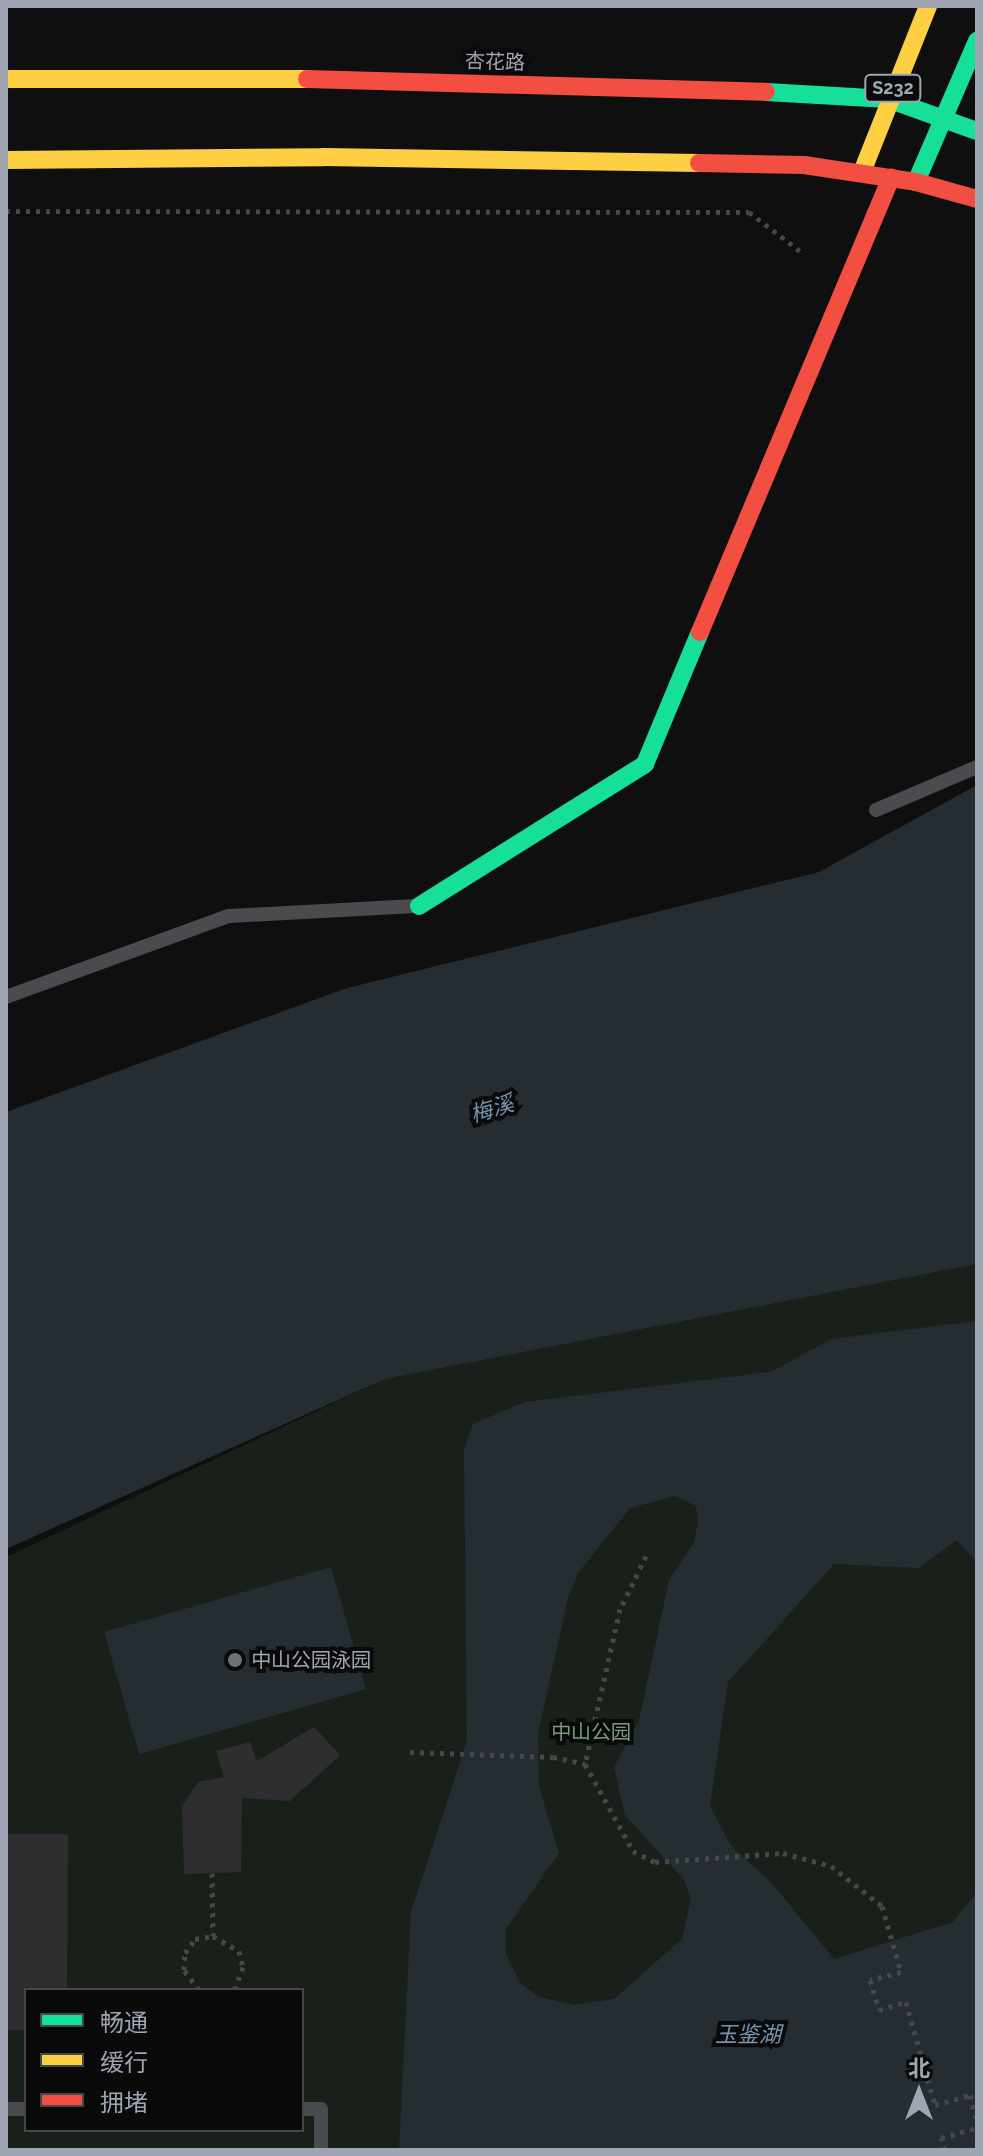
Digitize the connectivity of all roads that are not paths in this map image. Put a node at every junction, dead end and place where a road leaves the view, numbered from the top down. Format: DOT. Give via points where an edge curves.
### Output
graph roads {
  1 [pos="928,6"];
  2 [pos="977,41"];
  3 [pos="6,79"];
  4 [pos="888,99"];
  5 [pos="942,117"];
  6 [pos="977,131"];
  7 [pos="6,160"];
  8 [pos="862,172"];
  9 [pos="891,177"];
  10 [pos="916,182"];
  11 [pos="977,199"];
  12 [pos="977,767"];
  13 [pos="876,810"];
  14 [pos="419,906"];
  15 [pos="6,997"];
  16 [pos="304,2109"];
  17 [pos="321,2150"];
  1 -- 4 [label="main road, S232"];
  2 -- 5 [label="main road, S232"];
  3 -- 4 [label="main road, 杏花路" via="269,78"];
  4 -- 5 [label="main road, 杏花路"];
  4 -- 8 [label="main road, S232"];
  5 -- 6 [label="main road, 杏花路"];
  5 -- 10 [label="main road, S232"];
  7 -- 8 [label="main road" via="323,157 762,164"];
  8 -- 9 [label="main road"];
  9 -- 10 [label="main road"];
  9 -- 14 [label="main road" via="645,764"];
  10 -- 11 [label="main road"];
  12 -- 13 [label="lane"];
  14 -- 15 [label="lane" via="229,916"];
  16 -- 17 [label="lane" via="321,2109"];
}
